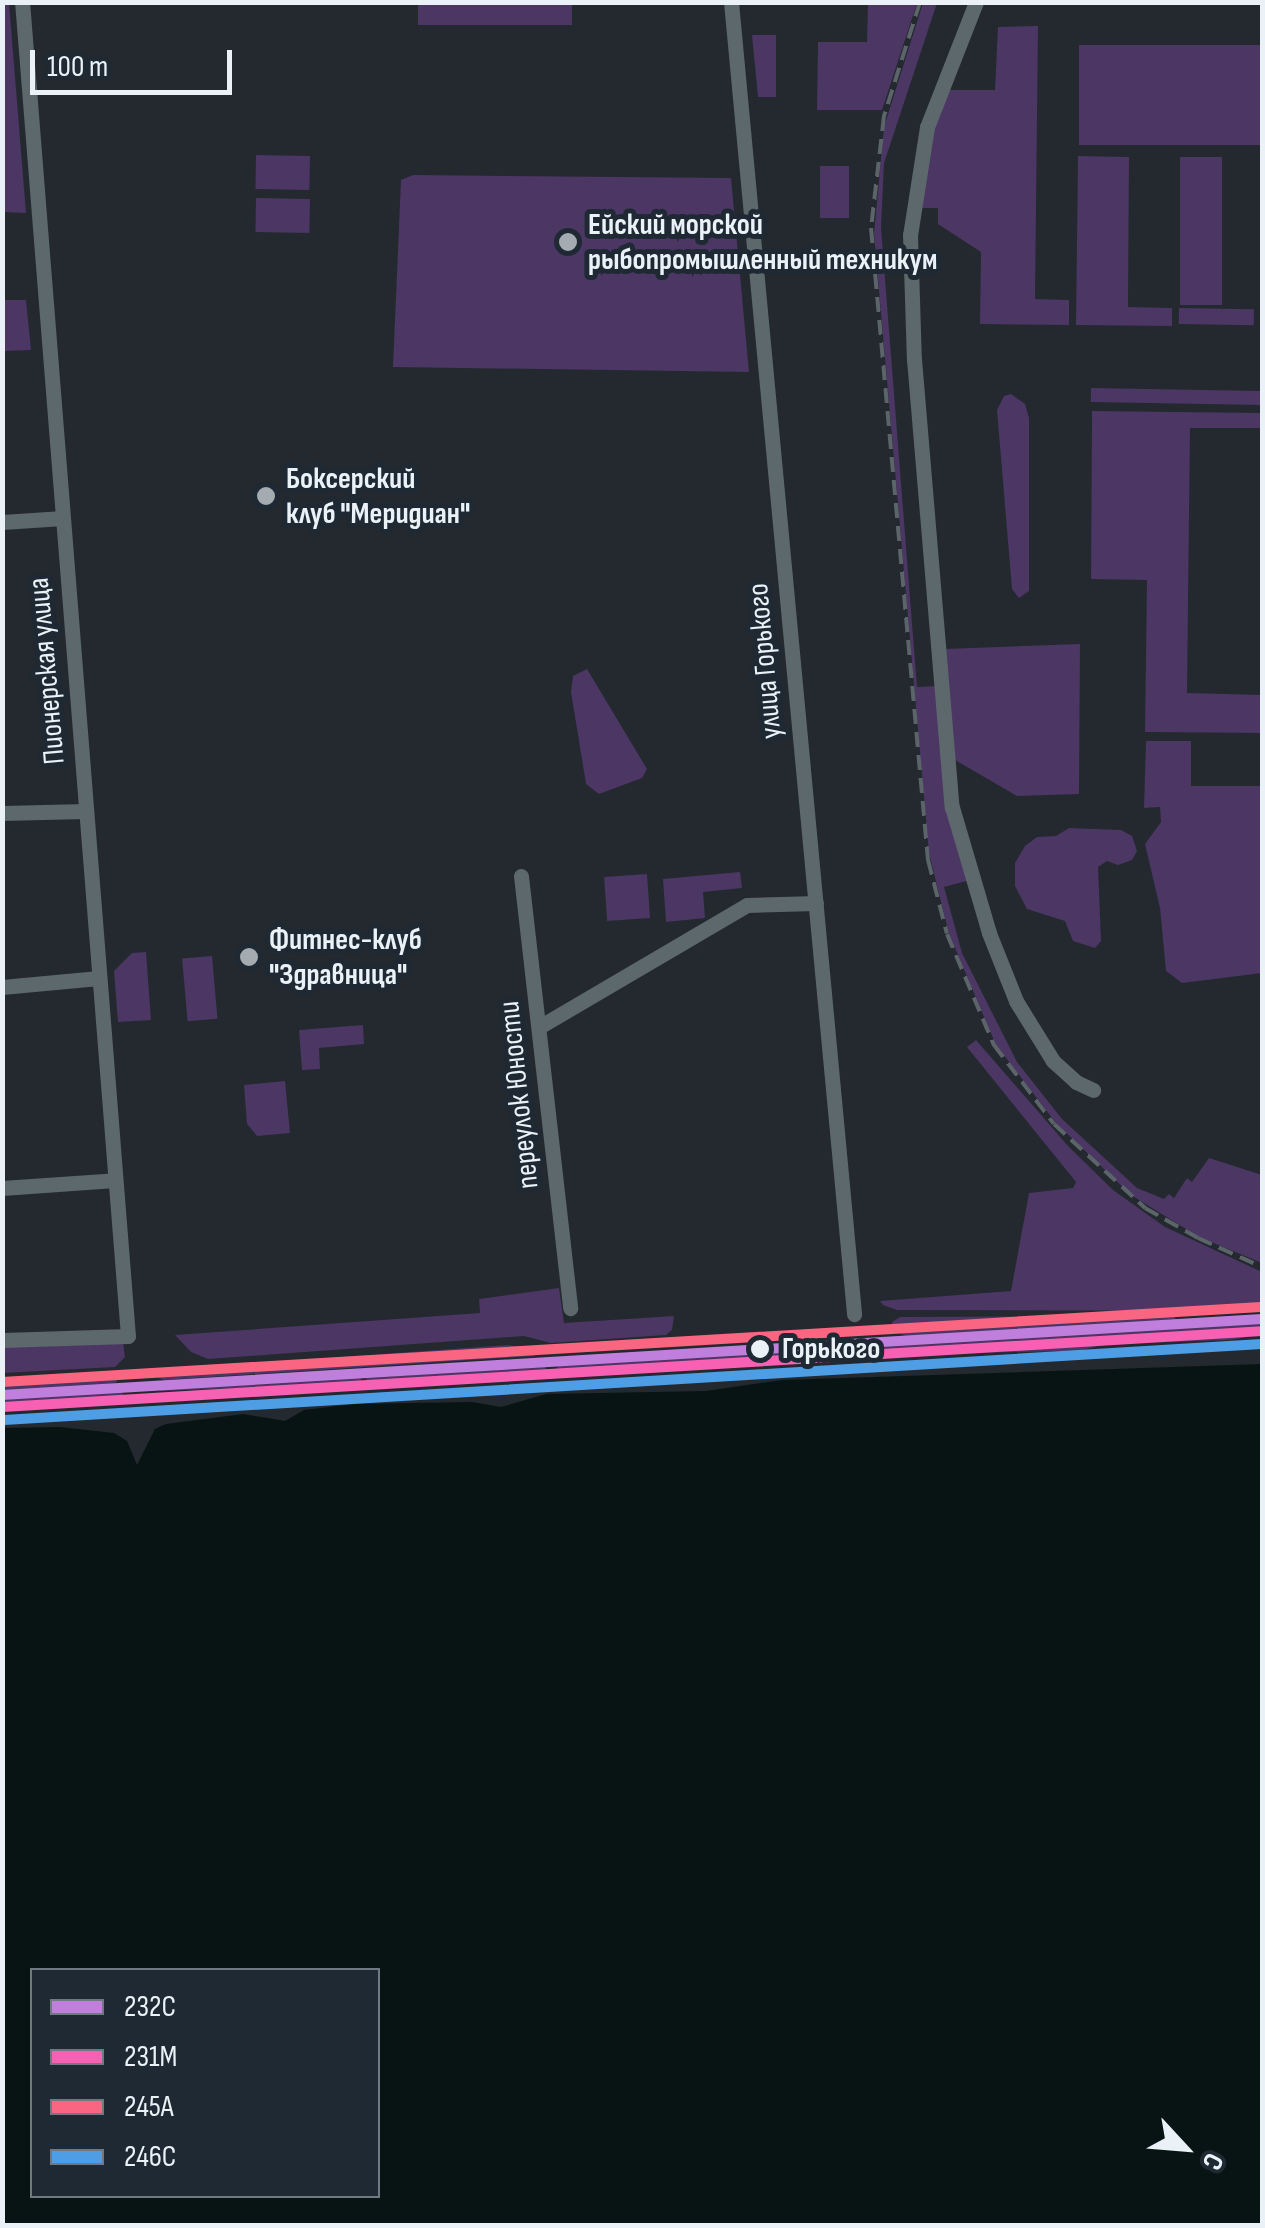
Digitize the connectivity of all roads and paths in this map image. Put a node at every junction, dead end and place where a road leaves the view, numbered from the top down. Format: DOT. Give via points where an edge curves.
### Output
graph roads {
  1 [pos="22,2"];
  2 [pos="731,2"];
  3 [pos="976,2"];
  4 [pos="62,518"];
  5 [pos="2,522"];
  6 [pos="86,810"];
  7 [pos="2,814"];
  8 [pos="521,876"];
  9 [pos="816,902"];
  10 [pos="99,978"];
  11 [pos="2,986"];
  12 [pos="539,1027"];
  13 [pos="1094,1090"];
  14 [pos="115,1180"];
  15 [pos="2,1188"];
  16 [pos="570,1308"];
  17 [pos="854,1314"];
  18 [pos="2,1340"];
  1 -- 4 [label="street, Пионерская улица"];
  2 -- 9 [label="street, улица Горького"];
  3 -- 13 [label="street" via="927,128 910,235 914,359 952,807 1016,1000 1053,1061"];
  4 -- 5 [label="street"];
  4 -- 6 [label="street, Пионерская улица"];
  6 -- 7 [label="street"];
  6 -- 10 [label="street, Пионерская улица"];
  8 -- 12 [label="street, переулок Юности"];
  9 -- 12 [label="street" via="746,905"];
  9 -- 17 [label="street, улица Горького"];
  10 -- 11 [label="street"];
  10 -- 14 [label="street, Пионерская улица"];
  12 -- 16 [label="street, переулок Юности"];
  14 -- 15 [label="street"];
  14 -- 18 [label="street, Пионерская улица" via="128,1336"];
}
